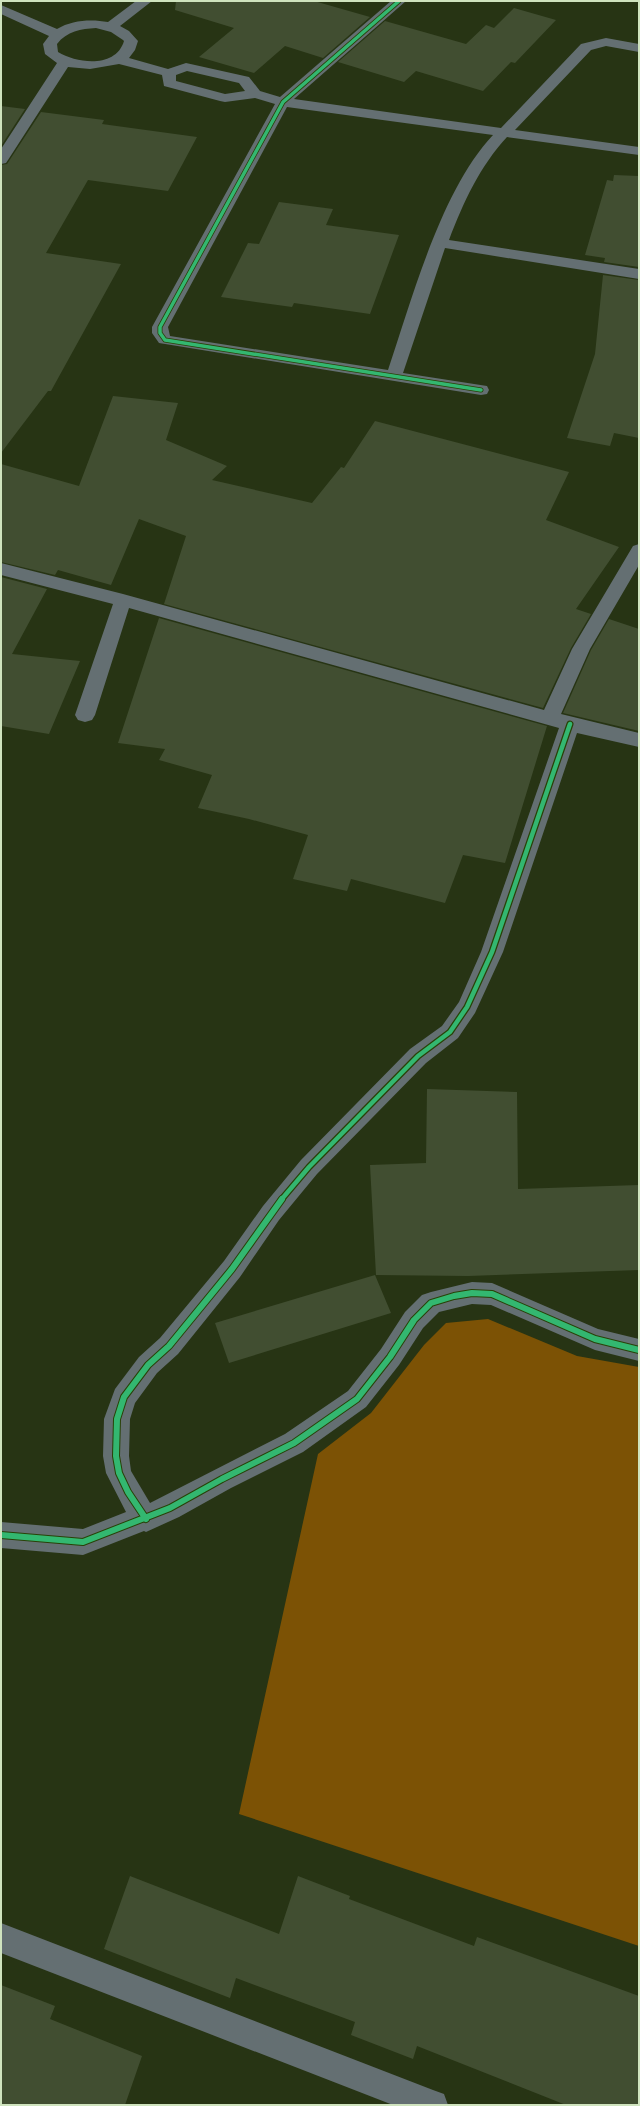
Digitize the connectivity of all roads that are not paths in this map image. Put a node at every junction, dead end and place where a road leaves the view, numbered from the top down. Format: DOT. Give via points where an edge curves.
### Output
graph roads {
  1 [pos="145,1"];
  2 [pos="399,1"];
  3 [pos="1,8"];
  4 [pos="111,26"];
  5 [pos="57,34"];
  6 [pos="639,48"];
  7 [pos="117,59"];
  8 [pos="64,62"];
  9 [pos="169,73"];
  10 [pos="255,94"];
  11 [pos="283,102"];
  12 [pos="504,132"];
  13 [pos="639,151"];
  14 [pos="1,160"];
  15 [pos="440,243"];
  16 [pos="639,274"];
  17 [pos="394,376"];
  18 [pos="481,390"];
  19 [pos="639,550"];
  20 [pos="1,569"];
  21 [pos="123,600"];
  22 [pos="85,714"];
  23 [pos="560,720"];
  24 [pos="639,740"];
  25 [pos="639,1350"];
  26 [pos="146,1519"];
  27 [pos="1,1535"];
  28 [pos="1,1938"];
  29 [pos="433,2105"];
  1 -- 4 [label="street"];
  2 -- 11 [label="street"];
  3 -- 5 [label="street"];
  4 -- 5 [label="street" via="81,25"];
  4 -- 7 [label="street" via="124,32 131,41 128,51"];
  5 -- 8 [label="street" via="50,44 52,54"];
  6 -- 12 [label="street" via="606,42 586,46"];
  7 -- 8 [label="street" via="91,66"];
  7 -- 9 [label="street"];
  8 -- 14 [label="street"];
  9 -- 10 [label="street" via="186,67 244,80"];
  9 -- 10 [label="street" via="169,83 225,98"];
  10 -- 11 [label="street"];
  11 -- 12 [label="street"];
  11 -- 17 [label="street" via="160,327 160,333 165,340"];
  12 -- 13 [label="street"];
  12 -- 15 [label="street" via="474,169"];
  15 -- 16 [label="street"];
  15 -- 17 [label="street"];
  17 -- 18 [label="street"];
  19 -- 23 [label="street" via="581,649"];
  20 -- 21 [label="street"];
  21 -- 22 [label="street"];
  21 -- 23 [label="street"];
  23 -- 24 [label="street"];
  23 -- 26 [label="street" via="492,952 467,1007 450,1032 418,1056 309,1167 271,1213 232,1269 169,1346 139,1376 124,1397 117,1419 116,1456 119,1472 128,1492"];
  25 -- 26 [label="street" via="595,1339 492,1294 472,1293 431,1303 414,1320 390,1357 357,1399 294,1443"];
  26 -- 27 [label="street" via="83,1542"];
  28 -- 29 [label="street"];
}
